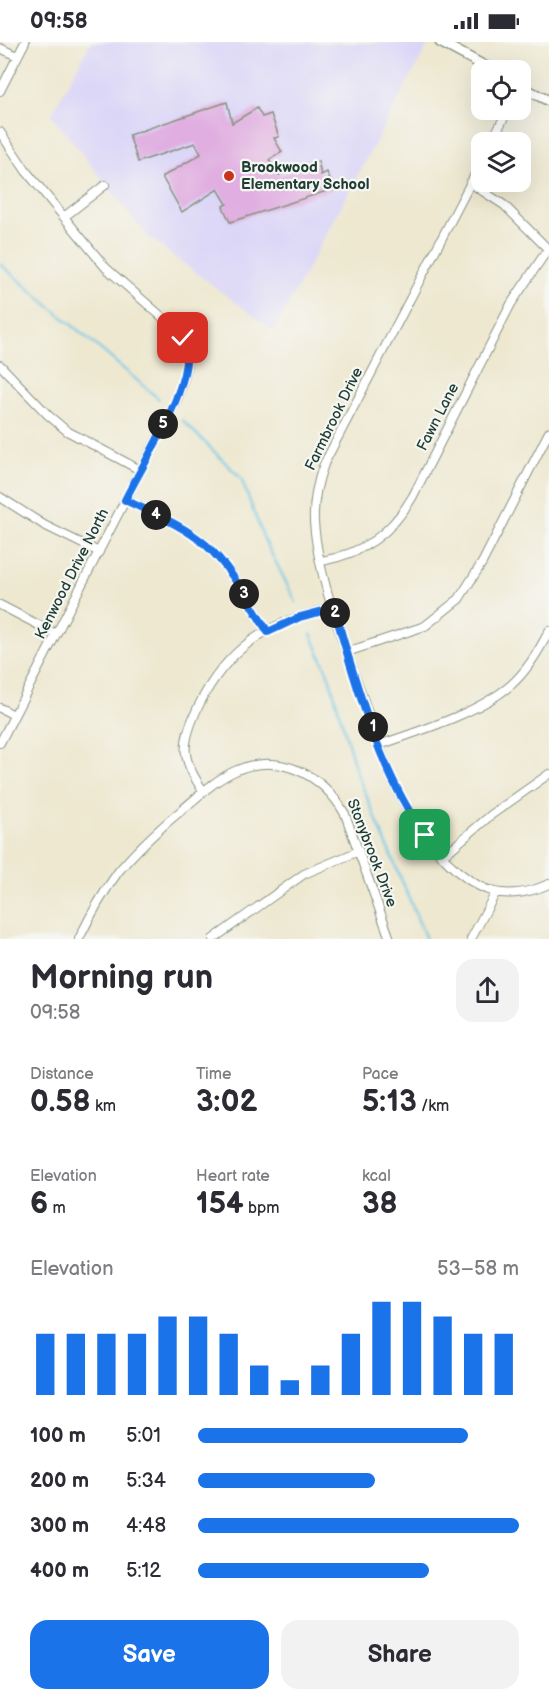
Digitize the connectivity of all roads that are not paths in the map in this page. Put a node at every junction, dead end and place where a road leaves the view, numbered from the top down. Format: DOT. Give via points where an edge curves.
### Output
graph roads {
  1 [pos="25,42"];
  2 [pos="440,42"];
  3 [pos="0,48"];
  4 [pos="17,56"];
  5 [pos="473,60"];
  6 [pos="0,92"];
  7 [pos="531,92"];
  8 [pos="549,101"];
  9 [pos="0,132"];
  10 [pos="470,183"];
  11 [pos="105,185"];
  12 [pos="64,217"];
  13 [pos="549,250"];
  14 [pos="0,365"];
  15 [pos="549,432"];
  16 [pos="140,470"];
  17 [pos="0,498"];
  18 [pos="125,500"];
  19 [pos="99,552"];
  20 [pos="322,561"];
  21 [pos="0,605"];
  22 [pos="334,608"];
  23 [pos="549,631"];
  24 [pos="268,632"];
  25 [pos="56,634"];
  26 [pos="347,652"];
  27 [pos="0,708"];
  28 [pos="15,715"];
  29 [pos="0,743"];
  30 [pos="379,745"];
  31 [pos="549,774"];
  32 [pos="204,792"];
  33 [pos="358,851"];
  34 [pos="443,856"];
  35 [pos="549,884"];
  36 [pos="496,892"];
  37 [pos="79,939"];
  38 [pos="213,939"];
  39 [pos="390,939"];
  40 [pos="471,939"];
  1 -- 4 [label="street"];
  2 -- 5 [label="street"];
  3 -- 4 [label="street"];
  4 -- 6 [label="street"];
  7 -- 8 [label="street"];
  9 -- 12 [label="street, Kenwood Drive North"];
  10 -- 13 [label="street" via="504,205"];
  10 -- 20 [label="street, Farmbrook Drive" via="319,477 314,506"];
  11 -- 12 [label="street"];
  12 -- 16 [label="street, Kenwood Drive North" via="113,276 170,323 185,343 188,360 183,384"];
  13 -- 20 [label="street, Fawn Lane" via="511,304 396,522 380,538 357,551"];
  14 -- 16 [label="street" via="67,431"];
  15 -- 26 [label="street" via="482,563 459,599 425,626"];
  16 -- 18 [label="street, Kenwood Drive North"];
  17 -- 19 [label="street"];
  18 -- 19 [label="street, Kenwood Drive North"];
  18 -- 24 [label="street" via="204,543 223,563"];
  19 -- 25 [label="street, Kenwood Drive North"];
  20 -- 22 [label="street, Farmbrook Drive"];
  21 -- 25 [label="street"];
  22 -- 24 [label="street" via="300,617"];
  22 -- 26 [label="street, Farmbrook Drive"];
  23 -- 30 [label="street" via="522,674 502,692"];
  24 -- 32 [label="street" via="221,666 189,726 185,758"];
  25 -- 28 [label="street, Kenwood Drive North"];
  26 -- 30 [label="street, Farmbrook Drive"];
  27 -- 28 [label="street"];
  28 -- 29 [label="street, Kenwood Drive North"];
  30 -- 34 [label="street, Farmbrook Drive" via="406,807"];
  31 -- 34 [label="street"];
  32 -- 33 [label="street, Stonybrook Drive" via="249,766 296,768 318,780 337,799"];
  32 -- 37 [label="street, Stonybrook Drive" via="147,841 119,872"];
  33 -- 38 [label="street" via="304,874"];
  33 -- 39 [label="street, Stonybrook Drive"];
  34 -- 36 [label="street, Farmbrook Drive" via="477,886"];
  35 -- 36 [label="street, Farmbrook Drive" via="527,892"];
  36 -- 40 [label="street"];
}
